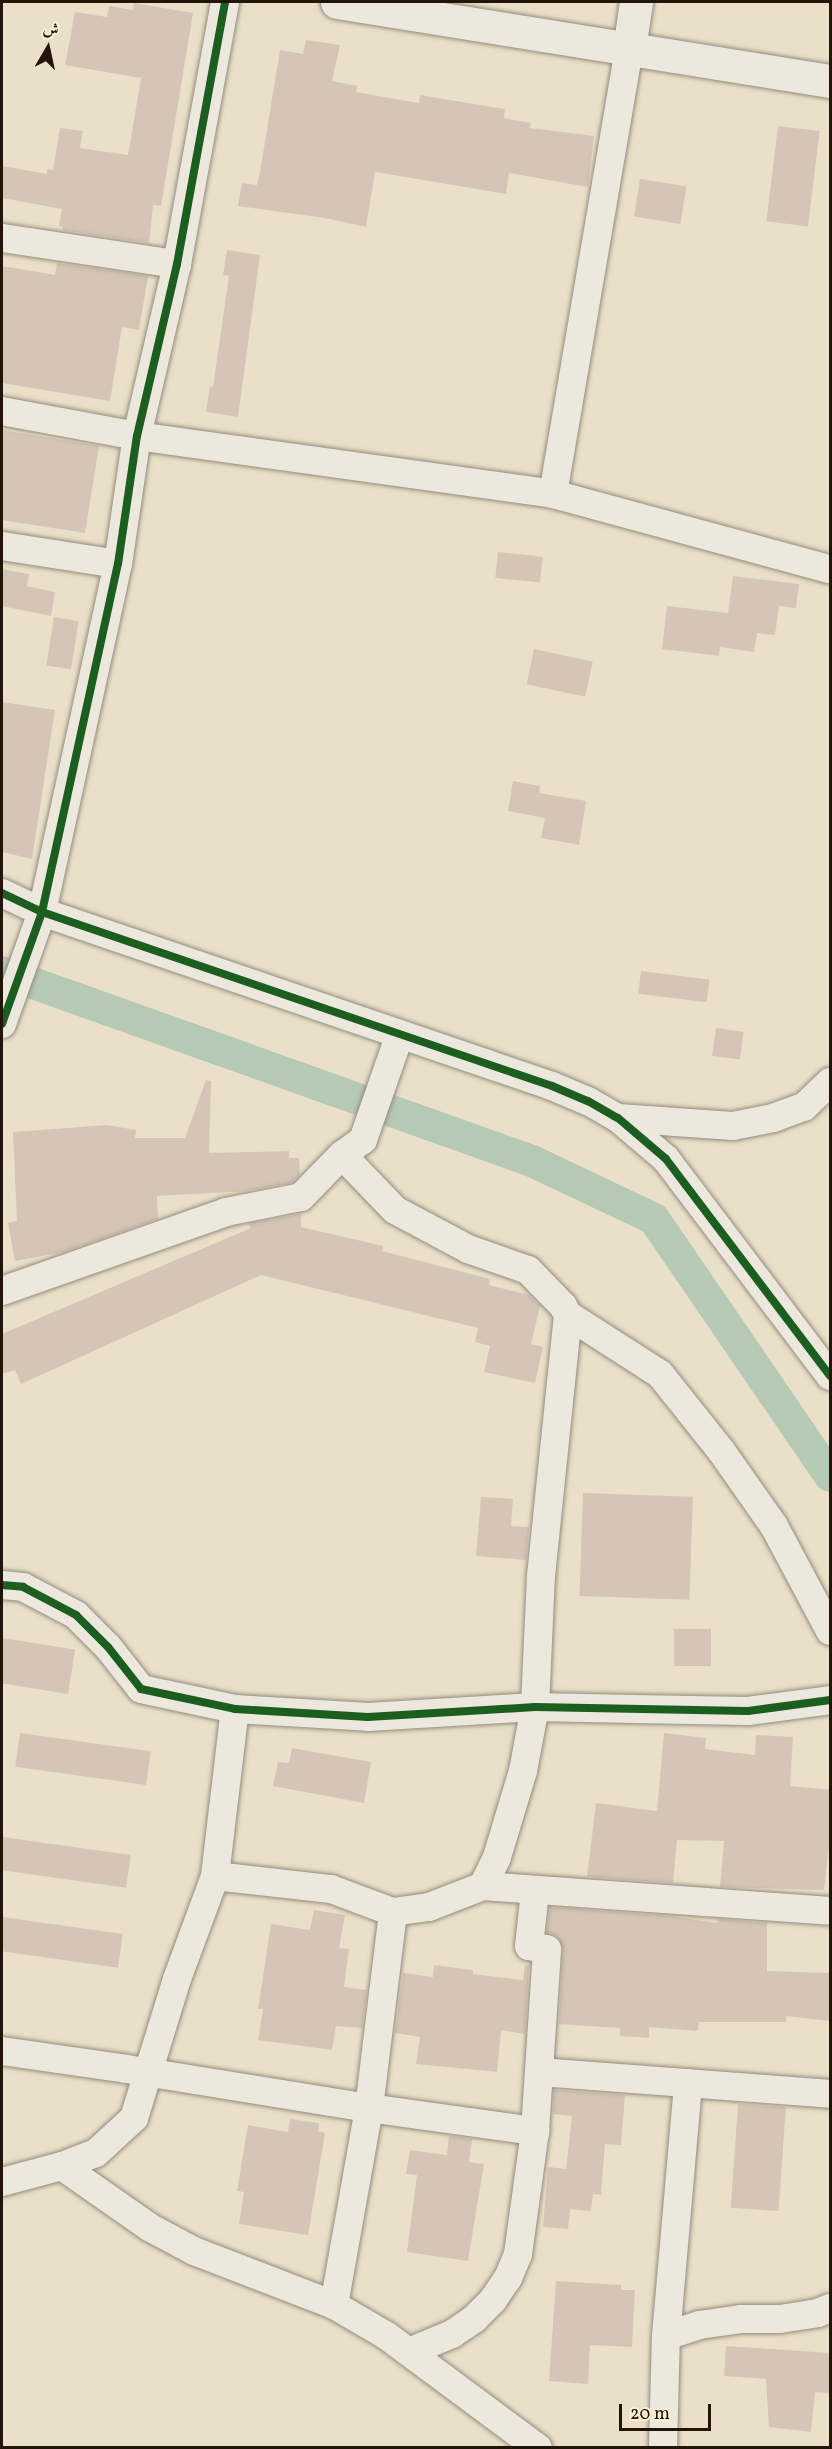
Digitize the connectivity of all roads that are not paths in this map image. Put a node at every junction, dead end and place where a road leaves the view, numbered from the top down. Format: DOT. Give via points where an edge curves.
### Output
graph roads {
  1 [pos="225,2"];
  2 [pos="337,2"];
  3 [pos="636,2"];
  4 [pos="629,49"];
  5 [pos="831,81"];
  6 [pos="2,238"];
  7 [pos="177,264"];
  8 [pos="2,411"];
  9 [pos="137,436"];
  10 [pos="553,494"];
  11 [pos="2,546"];
  12 [pos="118,564"];
  13 [pos="831,570"];
  14 [pos="2,893"];
  15 [pos="39,922"];
  16 [pos="6,1014"];
  17 [pos="396,1044"];
  18 [pos="827,1091"];
  19 [pos="618,1118"];
  20 [pos="353,1148"];
  21 [pos="2,1291"];
  22 [pos="568,1315"];
  23 [pos="831,1376"];
  24 [pos="2,1585"];
  25 [pos="831,1631"];
  26 [pos="831,1700"];
  27 [pos="535,1707"];
  28 [pos="235,1708"];
  29 [pos="215,1876"];
  30 [pos="483,1886"];
  31 [pos="535,1892"];
  32 [pos="831,1911"];
  33 [pos="393,1912"];
  34 [pos="2,2051"];
  35 [pos="150,2072"];
  36 [pos="540,2072"];
  37 [pos="688,2083"];
  38 [pos="831,2094"];
  39 [pos="369,2108"];
  40 [pos="535,2131"];
  41 [pos="62,2166"];
  42 [pos="2,2182"];
  43 [pos="334,2305"];
  44 [pos="831,2308"];
  45 [pos="666,2336"];
  46 [pos="409,2352"];
  47 [pos="538,2448"];
  48 [pos="663,2448"];
  1 -- 7 [label="street"];
  2 -- 4 [label="street"];
  3 -- 4 [label="street"];
  4 -- 5 [label="street"];
  4 -- 10 [label="street"];
  6 -- 7 [label="street"];
  7 -- 9 [label="street"];
  8 -- 9 [label="street"];
  9 -- 10 [label="street"];
  9 -- 12 [label="street"];
  10 -- 13 [label="street"];
  11 -- 12 [label="street"];
  12 -- 15 [label="street"];
  14 -- 15 [label="street"];
  15 -- 16 [label="street"];
  15 -- 17 [label="street"];
  17 -- 19 [label="street" via="552,1086"];
  17 -- 20 [label="street"];
  18 -- 19 [label="street" via="804,1107 733,1126"];
  19 -- 23 [label="street" via="666,1159"];
  20 -- 21 [label="street" via="301,1197 226,1212"];
  20 -- 22 [label="street" via="395,1210 468,1249 528,1270"];
  22 -- 25 [label="street" via="660,1374 774,1526"];
  22 -- 27 [label="street" via="541,1576"];
  24 -- 28 [label="street" via="23,1587 76,1615 141,1689"];
  26 -- 27 [label="street" via="748,1711"];
  27 -- 28 [label="street" via="368,1717"];
  27 -- 30 [label="street" via="523,1771 497,1857"];
  28 -- 29 [label="street"];
  29 -- 33 [label="street" via="331,1889"];
  29 -- 35 [label="street" via="177,1979"];
  30 -- 31 [label="street"];
  30 -- 33 [label="street" via="429,1907"];
  31 -- 32 [label="street"];
  31 -- 36 [label="street" via="529,1946 547,1948"];
  33 -- 39 [label="street"];
  34 -- 35 [label="street"];
  35 -- 39 [label="street"];
  35 -- 41 [label="street" via="134,2118 96,2153"];
  36 -- 37 [label="street"];
  36 -- 40 [label="street"];
  37 -- 38 [label="street"];
  37 -- 45 [label="street"];
  39 -- 40 [label="street"];
  39 -- 43 [label="street"];
  40 -- 46 [label="street" via="523,2228 508,2278 474,2319 452,2334"];
  41 -- 42 [label="street"];
  41 -- 43 [label="street" via="149,2227 194,2251"];
  43 -- 46 [label="street"];
  44 -- 45 [label="street" via="780,2319 699,2325"];
  45 -- 48 [label="street"];
  46 -- 47 [label="street"];
}
